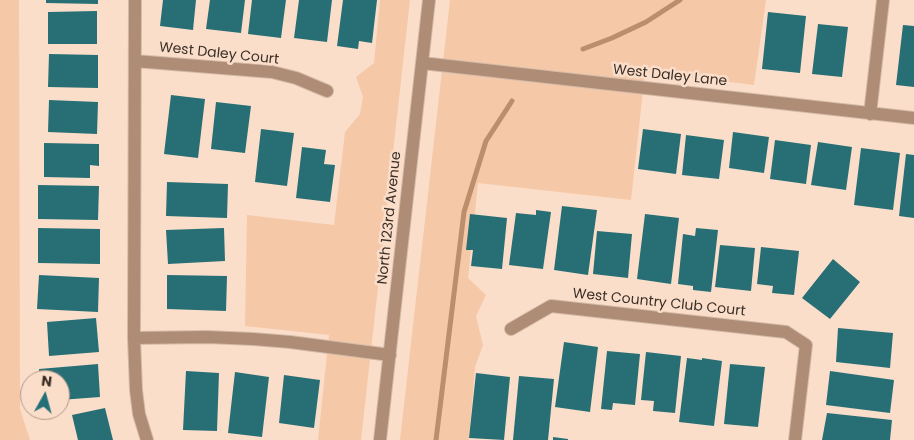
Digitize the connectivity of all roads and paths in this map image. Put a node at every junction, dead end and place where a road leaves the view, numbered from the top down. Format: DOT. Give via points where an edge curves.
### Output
graph roads {
  1 [pos="135,0"];
  2 [pos="429,0"];
  3 [pos="883,0"];
  4 [pos="135,61"];
  5 [pos="422,63"];
  6 [pos="327,91"];
  7 [pos="870,114"];
  8 [pos="914,118"];
  9 [pos="511,329"];
  10 [pos="134,338"];
  11 [pos="390,355"];
  12 [pos="147,440"];
  13 [pos="380,440"];
  14 [pos="795,440"];
  1 -- 4 [label="street"];
  2 -- 5 [label="street, North 123rd Avenue"];
  3 -- 7 [label="street"];
  4 -- 6 [label="street, West Daley Court" via="272,72"];
  4 -- 10 [label="street"];
  5 -- 7 [label="street, West Daley Lane"];
  5 -- 11 [label="street, North 123rd Avenue"];
  7 -- 8 [label="street, West Daley Lane"];
  9 -- 14 [label="street, West Country Club Court" via="550,306 786,332 806,345"];
  10 -- 11 [label="street" via="252,339"];
  10 -- 12 [label="street" via="139,414"];
  11 -- 13 [label="street, North 123rd Avenue"];
}
